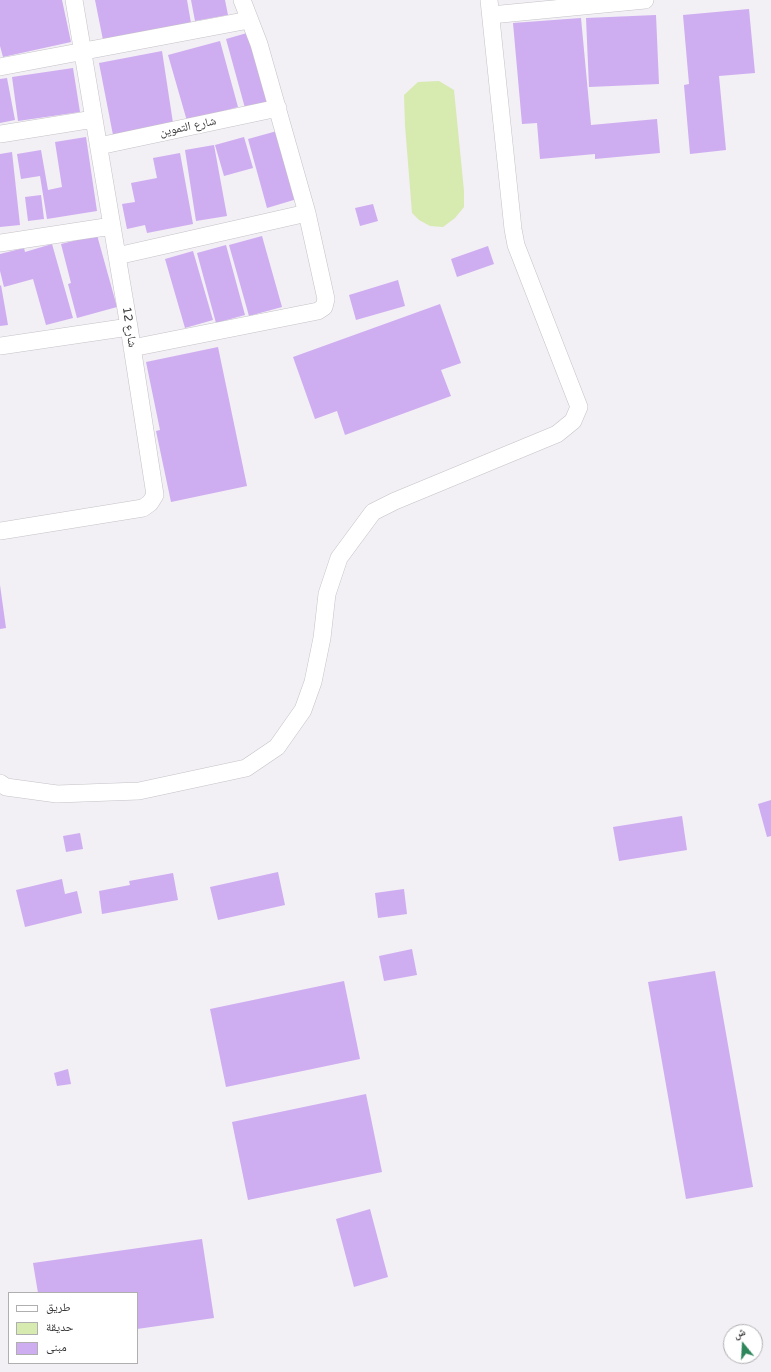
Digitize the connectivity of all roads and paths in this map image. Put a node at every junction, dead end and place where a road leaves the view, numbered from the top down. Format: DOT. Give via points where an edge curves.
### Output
graph roads {
  1 [pos="74,0"];
  2 [pos="242,0"];
  3 [pos="645,0"];
  4 [pos="490,7"];
  5 [pos="249,20"];
  6 [pos="83,52"];
  7 [pos="0,67"];
  8 [pos="278,108"];
  9 [pos="94,119"];
  10 [pos="0,134"];
  11 [pos="99,146"];
  12 [pos="307,213"];
  13 [pos="112,226"];
  14 [pos="0,243"];
  15 [pos="117,256"];
  16 [pos="129,327"];
  17 [pos="0,346"];
  18 [pos="132,348"];
  19 [pos="0,531"];
  20 [pos="0,783"];
  1 -- 6 [label="street, شارع 12"];
  2 -- 5 [label="street"];
  3 -- 4 [label="street"];
  4 -- 20 [label="street" via="516,245 579,406 573,421 557,434 373,512 339,558 327,594 313,682 303,710 277,747 246,768 139,791 57,794 6,787"];
  5 -- 6 [label="street"];
  5 -- 8 [label="street"];
  6 -- 7 [label="street"];
  6 -- 9 [label="street, شارع 12"];
  8 -- 11 [label="street, شارع التموين"];
  8 -- 12 [label="street"];
  9 -- 10 [label="street"];
  9 -- 11 [label="street, شارع 12"];
  11 -- 13 [label="street, شارع 12"];
  12 -- 15 [label="street"];
  12 -- 18 [label="street" via="326,299 324,307 318,311"];
  13 -- 14 [label="street"];
  13 -- 15 [label="street, شارع 12"];
  15 -- 16 [label="street, شارع 12"];
  16 -- 17 [label="street"];
  16 -- 18 [label="street, شارع 12"];
  18 -- 19 [label="street, شارع 12" via="154,495 150,503 143,508"];
}
